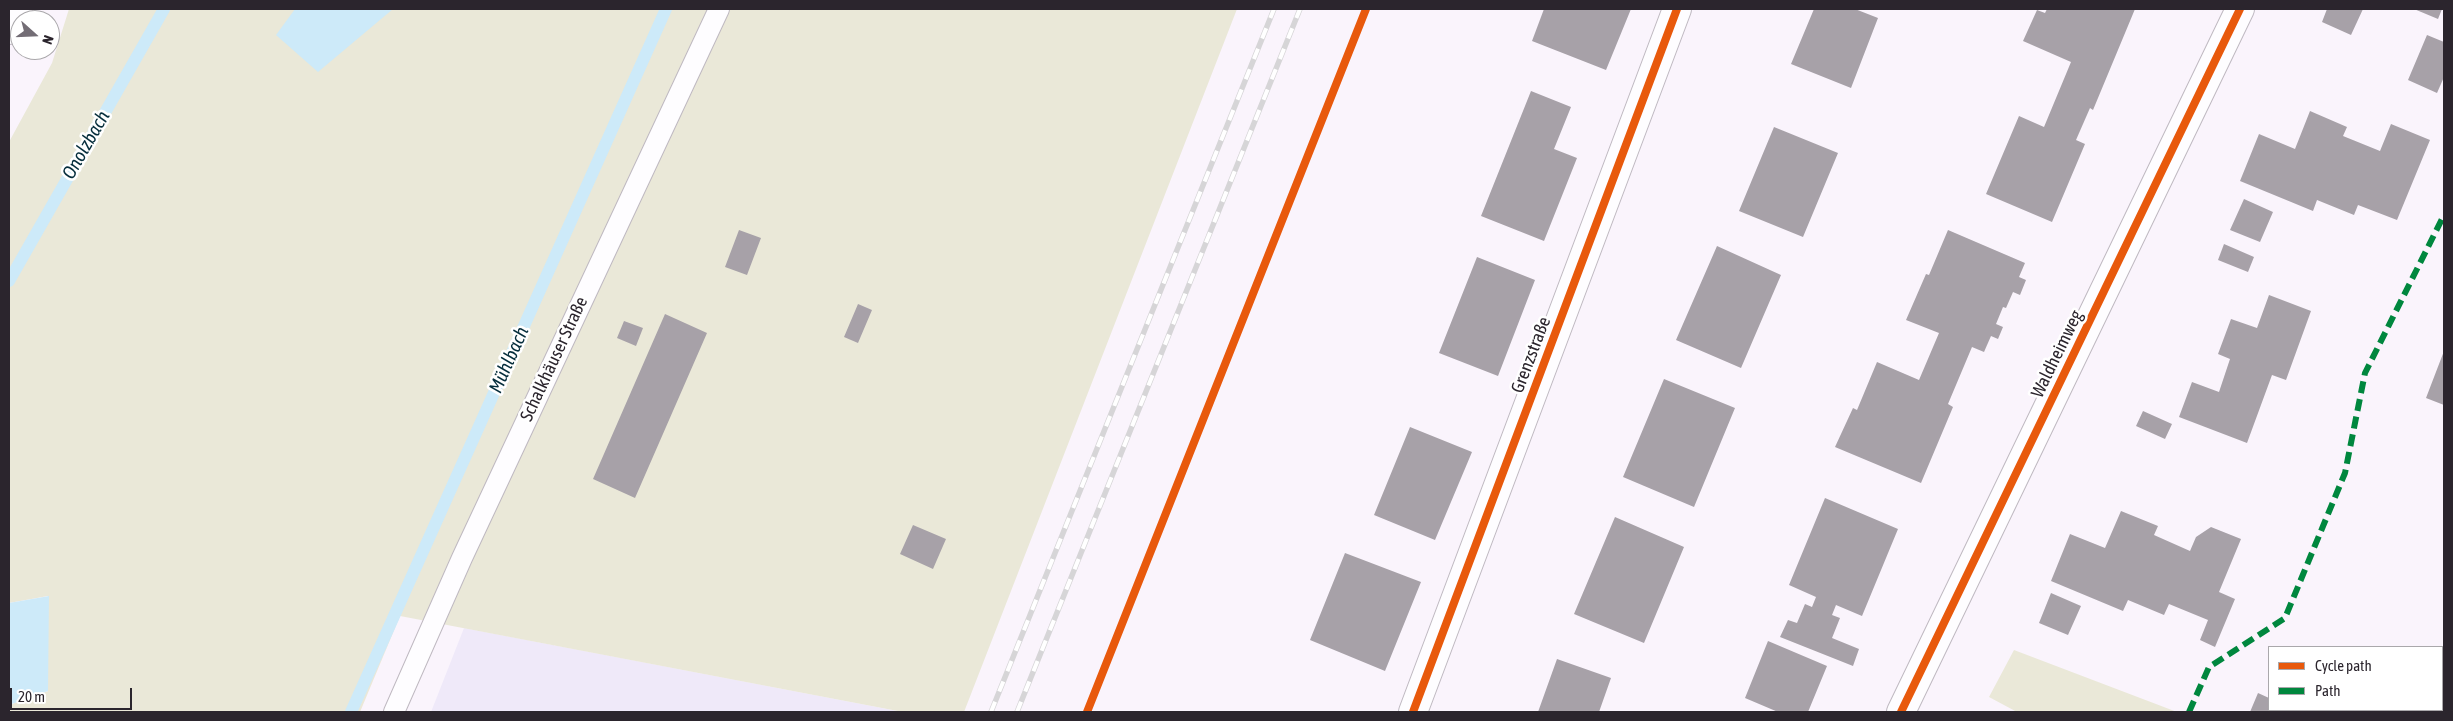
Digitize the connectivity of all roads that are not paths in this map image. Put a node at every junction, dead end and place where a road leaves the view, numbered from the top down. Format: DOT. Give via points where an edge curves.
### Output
graph roads {
  1 [pos="18,9"];
  2 [pos="719,9"];
  3 [pos="1677,9"];
  4 [pos="2240,9"];
  5 [pos="9,30"];
  6 [pos="394,712"];
  7 [pos="1414,712"];
  8 [pos="1901,712"];
  1 -- 5 [label="street"];
  2 -- 6 [label="lane, Schalkhäuser Straße" via="462,558"];
  3 -- 7 [label="street, Grenzstraße"];
  4 -- 8 [label="street, Waldheimweg"];
}
